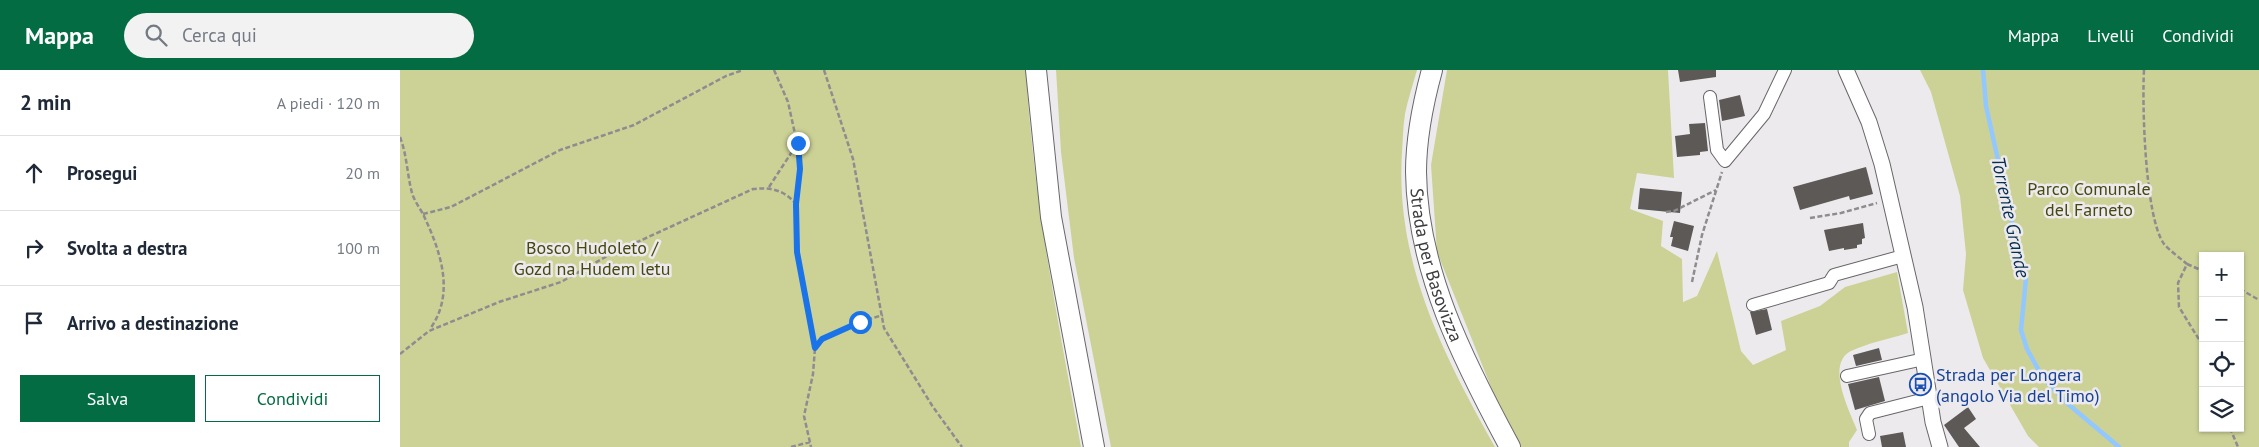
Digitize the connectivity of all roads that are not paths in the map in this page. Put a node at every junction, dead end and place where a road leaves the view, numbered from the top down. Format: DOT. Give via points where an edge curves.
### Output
graph roads {
  1 [pos="1036,70"];
  2 [pos="1432,70"];
  3 [pos="1785,70"];
  4 [pos="1846,70"];
  5 [pos="1710,97"];
  6 [pos="1904,256"];
  7 [pos="1753,305"];
  8 [pos="1924,359"];
  9 [pos="1847,376"];
  10 [pos="1929,398"];
  11 [pos="1869,434"];
  12 [pos="1938,444"];
  13 [pos="1094,447"];
  14 [pos="1510,447"];
  1 -- 13 [label="main road" via="1051,218"];
  2 -- 14 [label="main road, Strada per Basovizza" via="1418,136 1416,171 1425,246 1452,332"];
  3 -- 5 [label="street" via="1764,114 1725,161 1717,150"];
  4 -- 6 [label="street" via="1869,122"];
  6 -- 7 [label="street" via="1834,275 1828,284"];
  6 -- 8 [label="street"];
  8 -- 9 [label="street"];
  8 -- 10 [label="street"];
  10 -- 11 [label="street" via="1870,413 1866,420"];
  10 -- 12 [label="street"];
}
